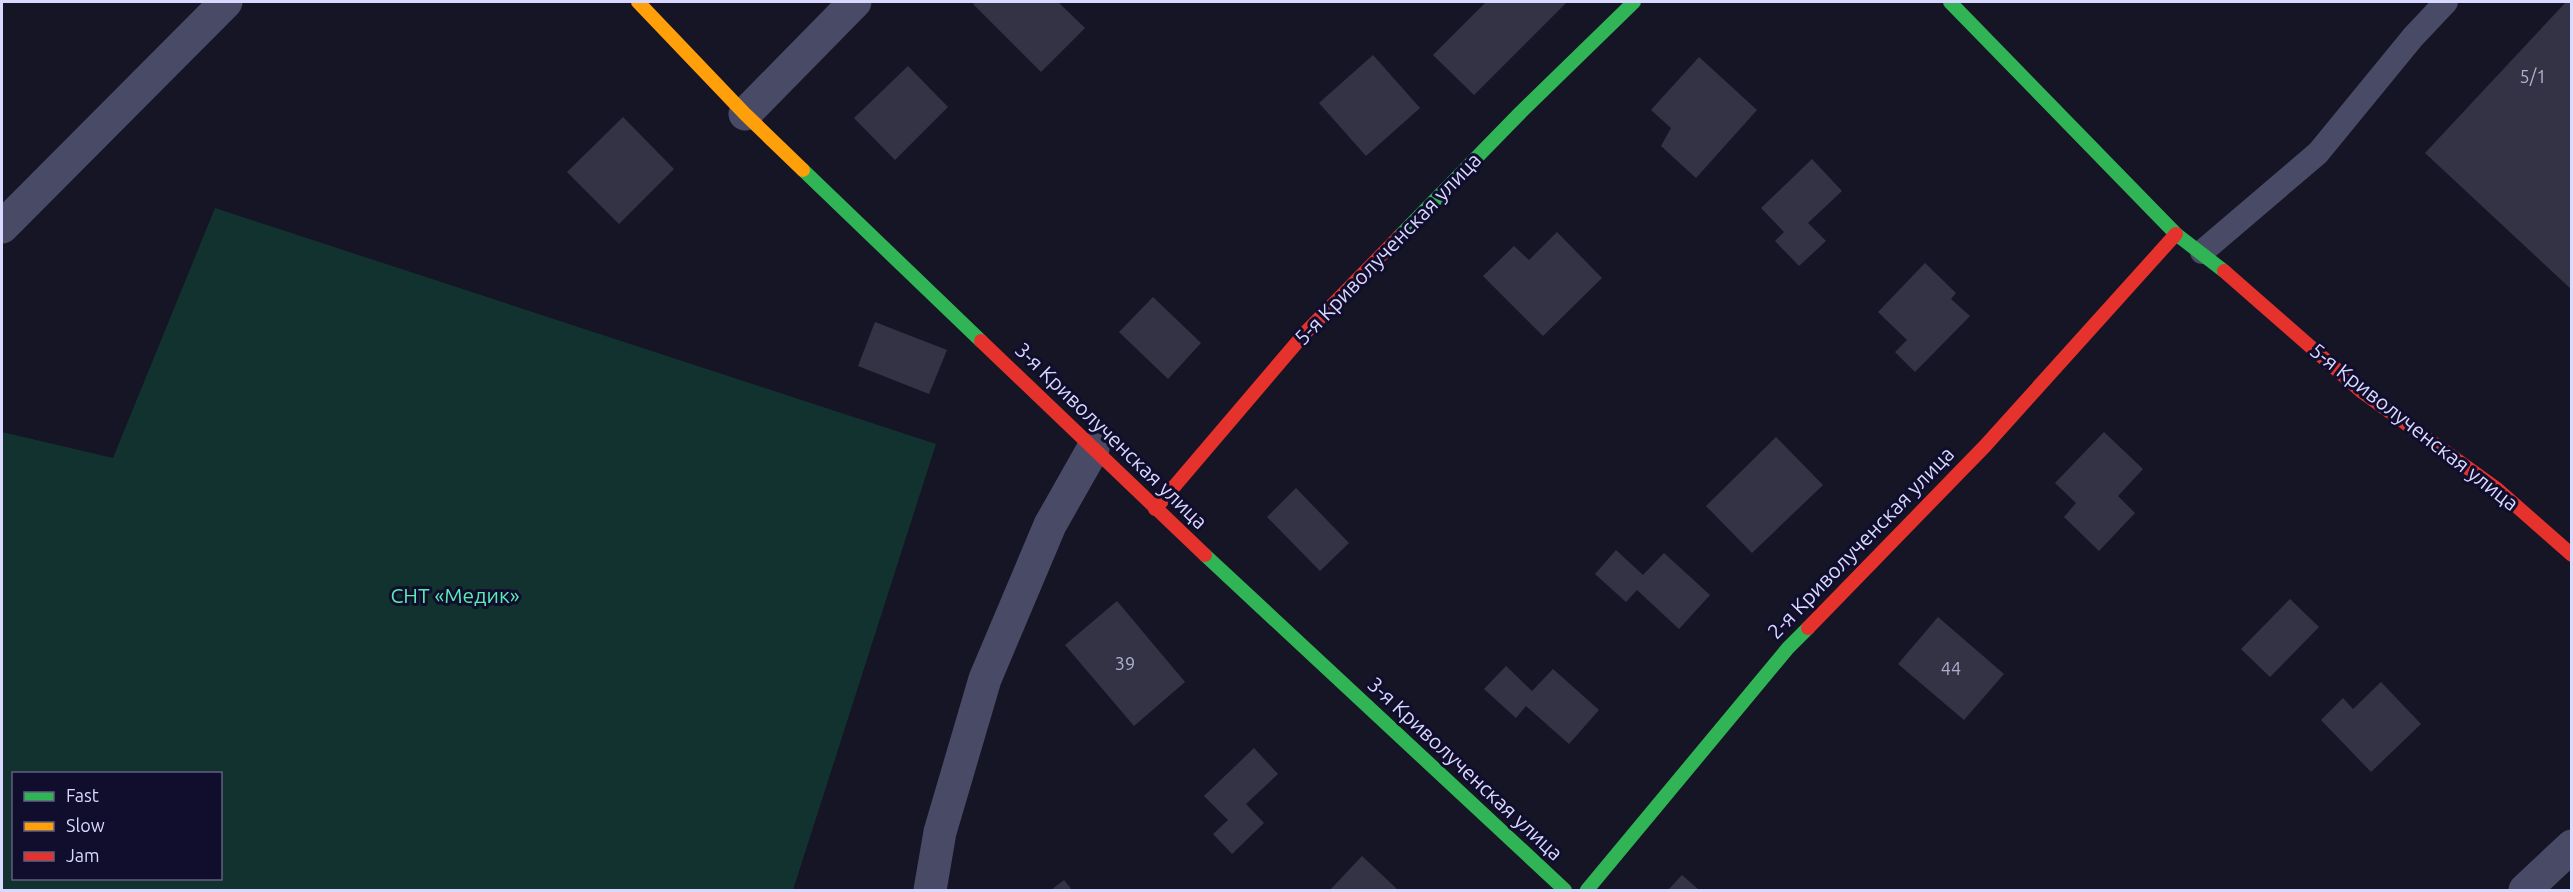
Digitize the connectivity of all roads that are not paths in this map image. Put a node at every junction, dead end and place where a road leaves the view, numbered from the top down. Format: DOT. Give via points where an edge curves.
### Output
graph roads {
  1 [pos="226,2"];
  2 [pos="638,2"];
  3 [pos="855,2"];
  4 [pos="1634,2"];
  5 [pos="1950,2"];
  6 [pos="2446,2"];
  7 [pos="745,114"];
  8 [pos="2,227"];
  9 [pos="2176,234"];
  10 [pos="2202,252"];
  11 [pos="1093,449"];
  12 [pos="1155,509"];
  13 [pos="2571,555"];
  14 [pos="2571,846"];
  15 [pos="930,891"];
  16 [pos="1565,891"];
  17 [pos="1587,891"];
  18 [pos="2525,891"];
  1 -- 8 [label="street"];
  2 -- 7 [label="street, 3-я Криволученская улица"];
  3 -- 7 [label="street"];
  4 -- 12 [label="street, 5-я Криволученская улица" via="1305,333"];
  5 -- 9 [label="street, 5-я Криволученская улица"];
  6 -- 10 [label="lane" via="2318,153"];
  7 -- 11 [label="street, 3-я Криволученская улица"];
  9 -- 10 [label="street, 5-я Криволученская улица"];
  9 -- 17 [label="street, 2-я Криволученская улица" via="1985,446 1788,648"];
  10 -- 13 [label="street, 5-я Криволученская улица" via="2361,391 2497,489"];
  11 -- 12 [label="street, 3-я Криволученская улица"];
  11 -- 15 [label="street" via="1050,525 985,679 940,832"];
  12 -- 16 [label="street, 3-я Криволученская улица"];
  14 -- 18 [label="street"];
}
